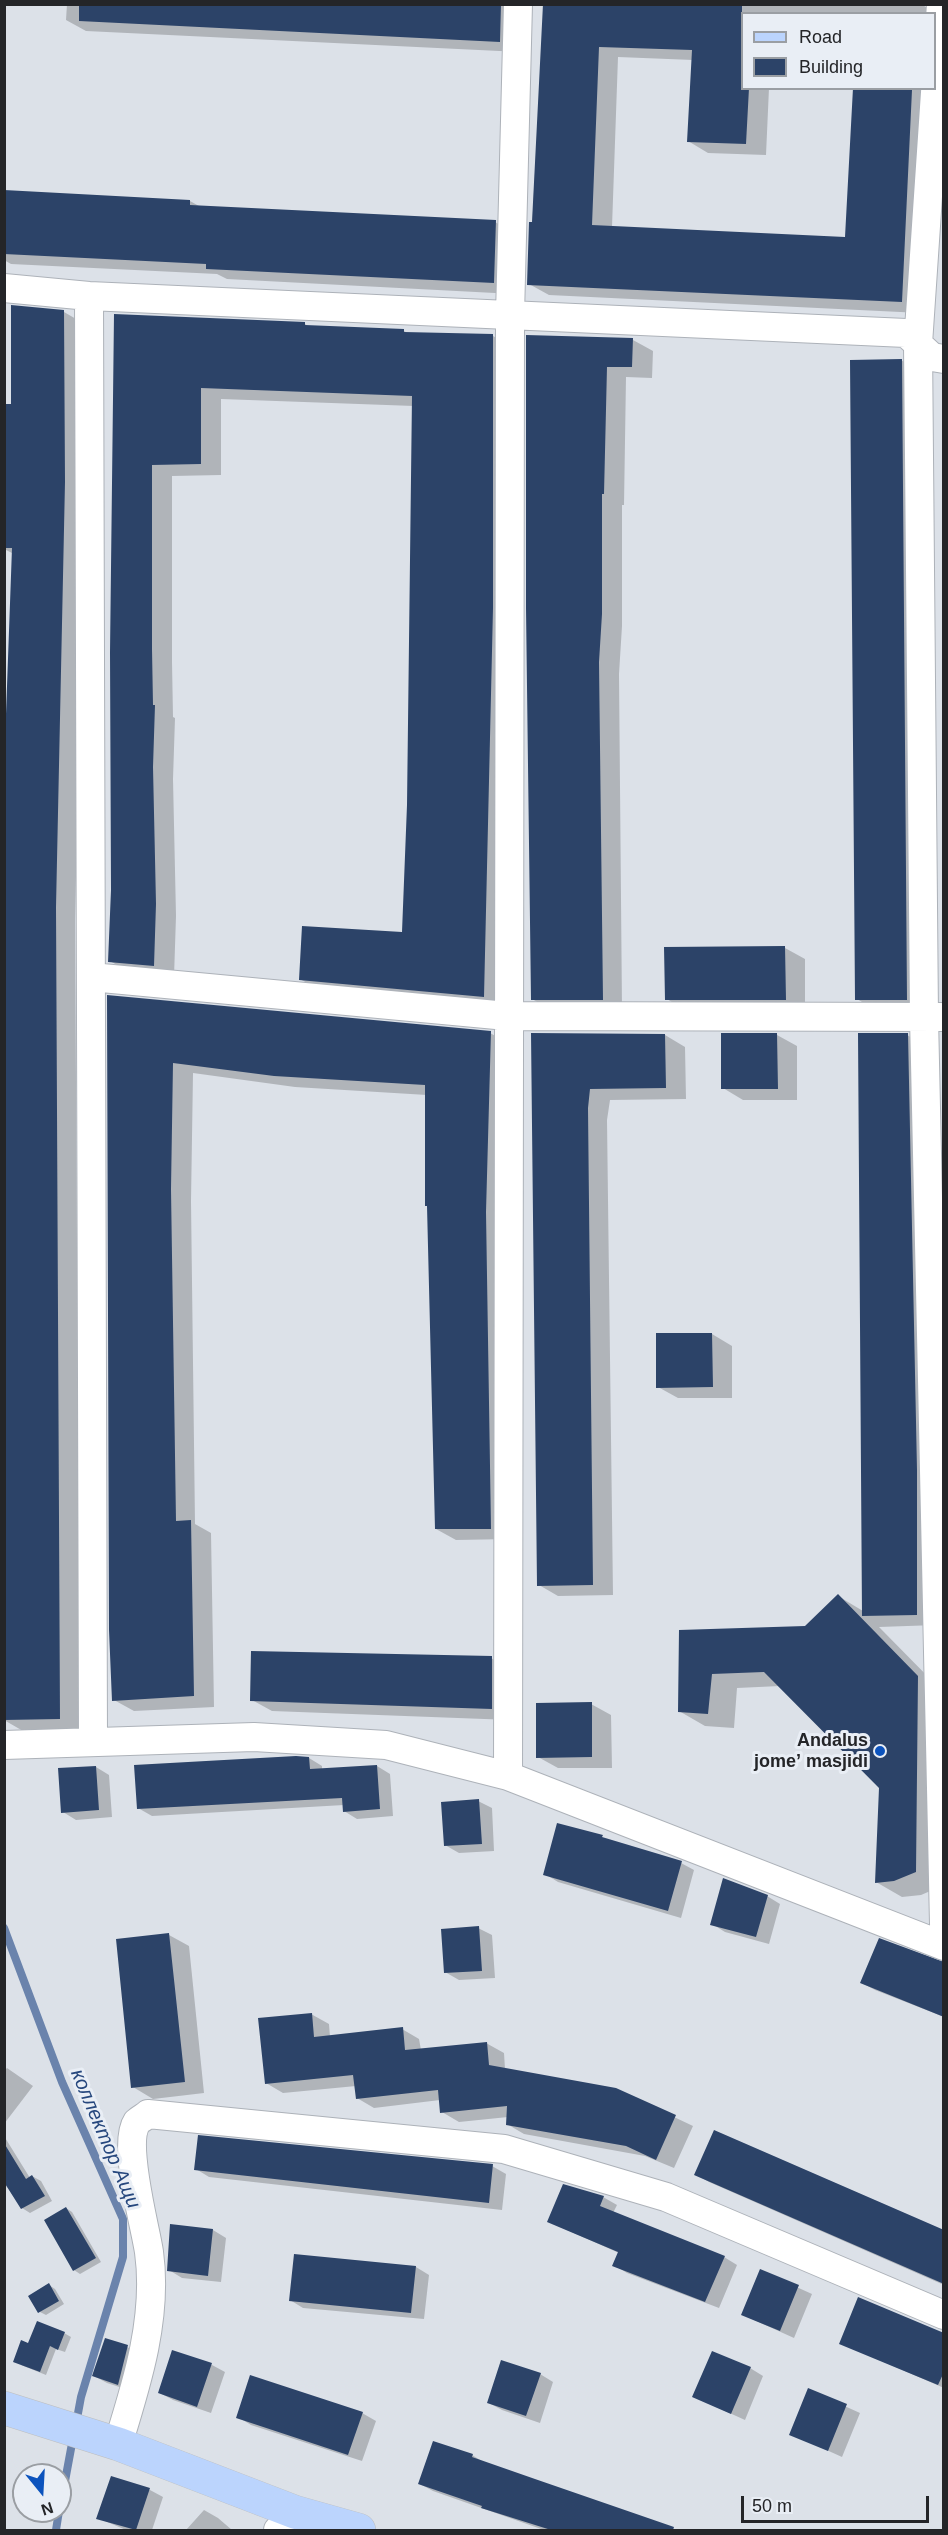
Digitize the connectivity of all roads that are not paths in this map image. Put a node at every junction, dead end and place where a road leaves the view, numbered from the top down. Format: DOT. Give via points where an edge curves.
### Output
graph roads {
  1 [pos="518,4"];
  2 [pos="941,4"];
  3 [pos="936,78"];
  4 [pos="935,90"];
  5 [pos="4,288"];
  6 [pos="89,296"];
  7 [pos="510,315"];
  8 [pos="918,344"];
  9 [pos="944,359"];
  10 [pos="91,976"];
  11 [pos="507,1016"];
  12 [pos="934,1017"];
  13 [pos="93,1742"];
  14 [pos="4,1745"];
  15 [pos="508,1776"];
  16 [pos="944,1924"];
  17 [pos="944,1946"];
  18 [pos="944,2315"];
  19 [pos="4,2408"];
  20 [pos="108,2441"];
  21 [pos="287,2521"];
  22 [pos="360,2530"];
  1 -- 7 [label="street"];
  2 -- 3 [label="street"];
  4 -- 8 [label="street"];
  5 -- 6 [label="street"];
  6 -- 7 [label="street"];
  6 -- 10 [label="street"];
  7 -- 8 [label="street" via="906,333"];
  7 -- 11 [label="street"];
  8 -- 9 [label="street" via="932,357"];
  8 -- 12 [label="street"];
  10 -- 11 [label="street"];
  10 -- 13 [label="street"];
  11 -- 12 [label="street"];
  11 -- 15 [label="street"];
  12 -- 16 [label="street"];
  13 -- 14 [label="street"];
  13 -- 15 [label="street" via="254,1737 386,1745"];
  15 -- 17 [label="street"];
  18 -- 20 [label="street" via="666,2197 504,2149 148,2115 138,2121 133,2134 136,2187 149,2254 150,2300 140,2375"];
  19 -- 20 [label="main road"];
  20 -- 21 [label="main road"];
  21 -- 22 [label="main road"];
}
